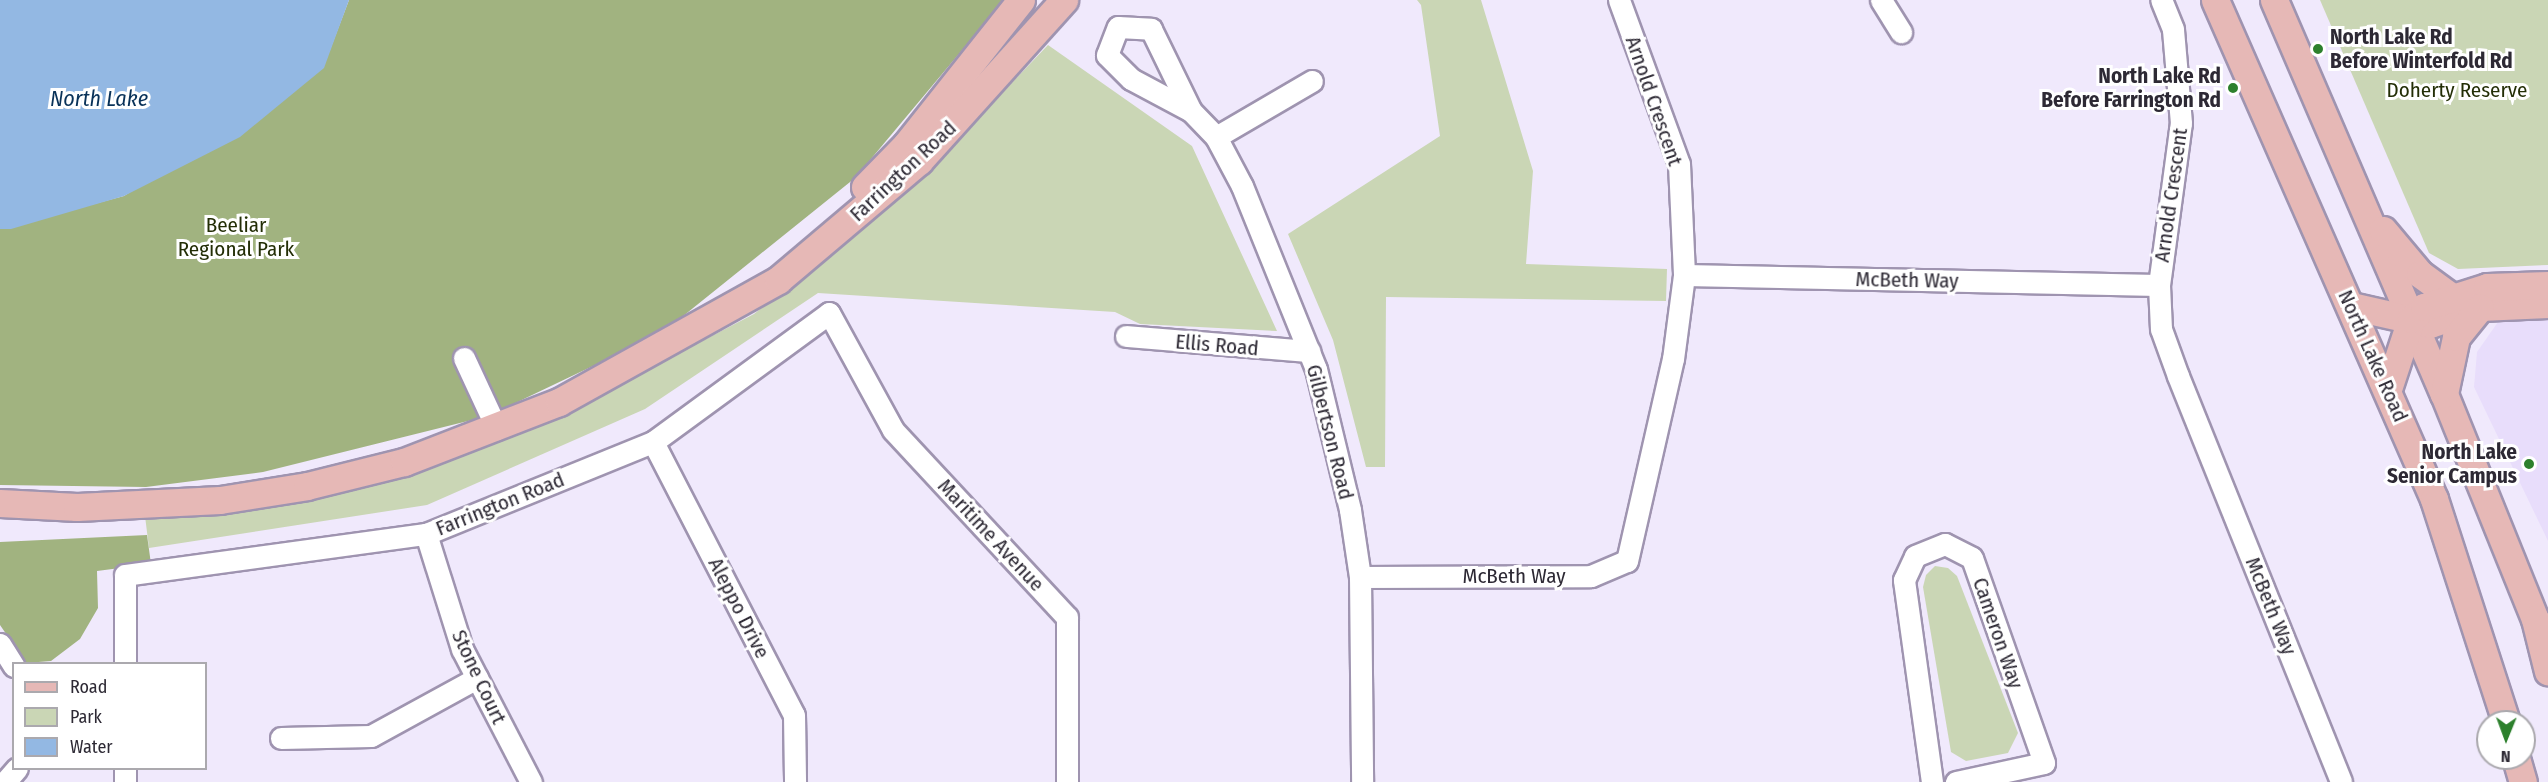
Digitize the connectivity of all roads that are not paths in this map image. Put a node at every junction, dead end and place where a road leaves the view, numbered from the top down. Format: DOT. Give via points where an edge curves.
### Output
graph roads {
  1 [pos="1021,0"];
  2 [pos="1064,0"];
  3 [pos="1619,0"];
  4 [pos="1881,0"];
  5 [pos="2161,0"];
  6 [pos="2215,0"];
  7 [pos="2274,0"];
  8 [pos="1901,32"];
  9 [pos="1312,81"];
  10 [pos="1191,111"];
  11 [pos="1215,137"];
  12 [pos="2365,208"];
  13 [pos="1684,275"];
  14 [pos="2159,285"];
  15 [pos="2548,285"];
  16 [pos="2453,298"];
  17 [pos="2548,304"];
  18 [pos="2351,306"];
  19 [pos="2480,307"];
  20 [pos="718,313"];
  21 [pos="829,313"];
  22 [pos="2411,319"];
  23 [pos="1126,336"];
  24 [pos="1309,351"];
  25 [pos="464,358"];
  26 [pos="2388,389"];
  27 [pos="2444,394"];
  28 [pos="497,429"];
  29 [pos="653,442"];
  30 [pos="0,503"];
  31 [pos="426,534"];
  32 [pos="1360,577"];
  33 [pos="0,644"];
  34 [pos="125,662"];
  35 [pos="12,663"];
  36 [pos="2548,671"];
  37 [pos="477,678"];
  38 [pos="2502,710"];
  39 [pos="281,738"];
  40 [pos="16,770"];
  41 [pos="5,782"];
  42 [pos="531,782"];
  43 [pos="795,782"];
  44 [pos="1067,782"];
  45 [pos="1362,782"];
  46 [pos="1932,782"];
  47 [pos="1956,782"];
  48 [pos="2342,782"];
  1 -- 20 [label="main road, Farrington Road" via="906,145 855,198"];
  2 -- 20 [label="main road, Farrington Road" via="919,161 778,280"];
  3 -- 13 [label="street, Arnold Crescent" via="1679,164"];
  4 -- 8 [label="street"];
  5 -- 14 [label="street, Arnold Crescent" via="2173,29 2181,123"];
  6 -- 18 [label="main road, North Lake Road"];
  7 -- 12 [label="main road"];
  9 -- 11 [label="street"];
  10 -- 11 [label="street, Gilbertson Road"];
  11 -- 24 [label="street, Gilbertson Road" via="1242,186"];
  12 -- 16 [label="main road" via="2420,274"];
  12 -- 22 [label="main road"];
  13 -- 14 [label="street, McBeth Way"];
  13 -- 32 [label="street, McBeth Way" via="1673,358 1627,561 1591,576"];
  14 -- 48 [label="street, McBeth Way" via="2162,328 2178,376"];
  15 -- 16 [label="main road" via="2487,287"];
  16 -- 22 [label="main road" via="2424,307"];
  17 -- 19 [label="main road"];
  18 -- 22 [label="main road"];
  18 -- 26 [label="main road, North Lake Road"];
  19 -- 22 [label="main road" via="2430,324"];
  19 -- 27 [label="main road" via="2456,337"];
  20 -- 28 [label="main road, Farrington Road" via="560,402"];
  21 -- 29 [label="street, Farrington Road"];
  21 -- 44 [label="street, Maritime Avenue" via="893,430 1067,617"];
  22 -- 26 [label="main road"];
  22 -- 27 [label="main road"];
  23 -- 24 [label="street, Ellis Road"];
  24 -- 32 [label="street, Gilbertson Road" via="1350,510"];
  25 -- 28 [label="street"];
  26 -- 38 [label="main road, North Lake Road" via="2434,499"];
  27 -- 36 [label="main road" via="2535,619"];
  28 -- 30 [label="main road, Farrington Road" via="404,462 307,486 220,500 76,507"];
  29 -- 31 [label="street, Farrington Road"];
  29 -- 43 [label="street, Aleppo Drive" via="794,716"];
  31 -- 34 [label="street, Farrington Road" via="125,575"];
  31 -- 37 [label="street, Stone Court" via="462,649"];
  32 -- 45 [label="street, Gilbertson Road"];
  33 -- 35 [label="street"];
  37 -- 39 [label="street" via="371,736"];
  37 -- 42 [label="street, Stone Court"];
  40 -- 41 [label="street"];
  46 -- 47 [label="street, Cameron Way" via="1904,580 1915,556 1945,544 1972,558 2044,763"];
}
